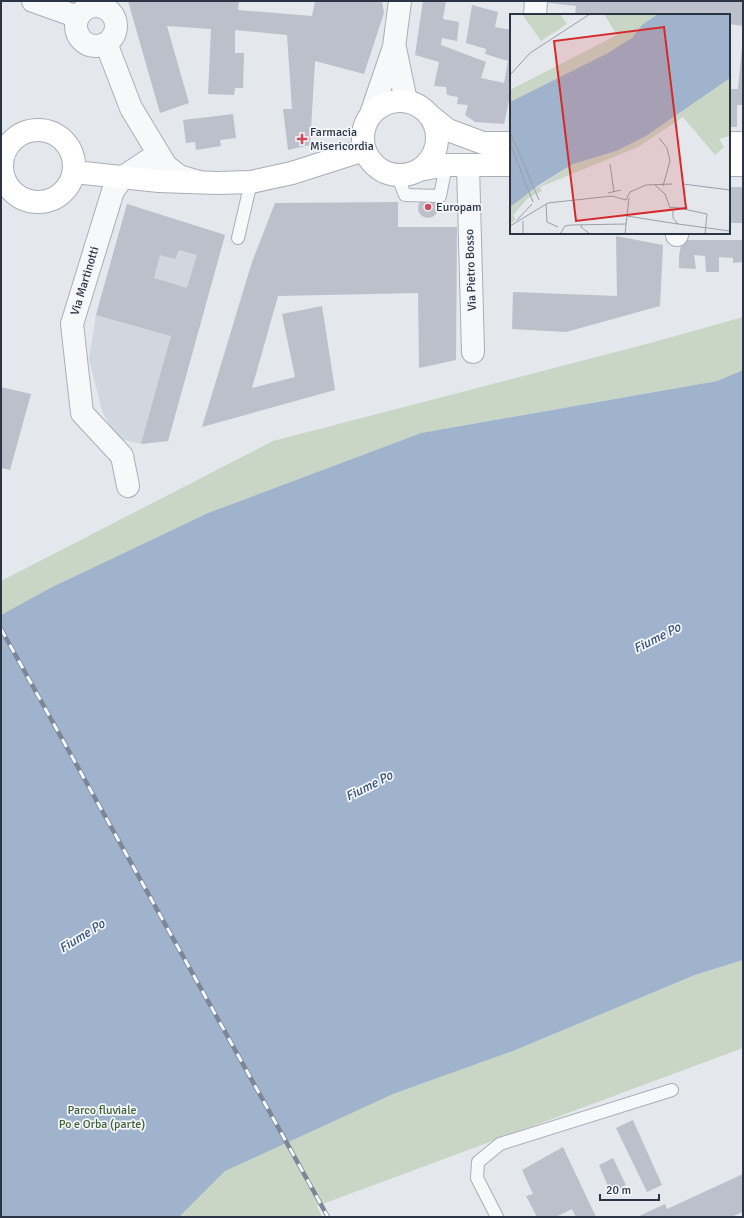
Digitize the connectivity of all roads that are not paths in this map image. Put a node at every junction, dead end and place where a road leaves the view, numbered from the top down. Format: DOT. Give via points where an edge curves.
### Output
graph roads {
  1 [pos="33,1"];
  2 [pos="400,1"];
  3 [pos="536,1"];
  4 [pos="88,8"];
  5 [pos="535,14"];
  6 [pos="106,43"];
  7 [pos="394,47"];
  8 [pos="406,101"];
  9 [pos="371,114"];
  10 [pos="428,114"];
  11 [pos="510,143"];
  12 [pos="730,143"];
  13 [pos="743,143"];
  14 [pos="364,150"];
  15 [pos="158,154"];
  16 [pos="2,160"];
  17 [pos="446,165"];
  18 [pos="468,165"];
  19 [pos="510,165"];
  20 [pos="730,165"];
  21 [pos="743,165"];
  22 [pos="419,170"];
  23 [pos="74,172"];
  24 [pos="397,175"];
  25 [pos="123,178"];
  26 [pos="199,182"];
  27 [pos="251,182"];
  28 [pos="238,238"];
  29 [pos="473,352"];
  30 [pos="128,486"];
  31 [pos="672,1090"];
  32 [pos="497,1217"];
  1 -- 4 [label="street"];
  2 -- 7 [label="street"];
  3 -- 5 [label="street"];
  4 -- 6 [label="street" via="98,6 110,11 116,22 114,34"];
  4 -- 6 [label="street" via="76,29 78,35 94,46"];
  6 -- 15 [label="street" via="131,108"];
  7 -- 8 [label="street"];
  7 -- 9 [label="street"];
  8 -- 9 [label="main road" via="393,101"];
  8 -- 10 [label="main road"];
  9 -- 14 [label="main road" via="362,138"];
  10 -- 11 [label="main road" via="448,130 483,143"];
  10 -- 22 [label="main road" via="437,137 435,150 429,161"];
  12 -- 13 [label="main road"];
  14 -- 24 [label="main road" via="377,168"];
  14 -- 27 [label="main road" via="292,173"];
  15 -- 25 [label="street, Via Martinotti"];
  15 -- 26 [label="street" via="166,166 179,176"];
  16 -- 23 [label="main road" via="12,142 29,131 39,130 54,134 66,144 73,157"];
  16 -- 23 [label="main road" via="2,170 10,189 22,198 37,202 47,201 64,191"];
  17 -- 18 [label="main road"];
  17 -- 22 [label="main road"];
  17 -- 24 [label="lane" via="440,196 405,195"];
  18 -- 19 [label="main road"];
  18 -- 29 [label="street, Via Pietro Bosso"];
  20 -- 21 [label="main road"];
  22 -- 24 [label="main road"];
  23 -- 25 [label="main road"];
  25 -- 26 [label="main road"];
  25 -- 30 [label="street, Via Martinotti" via="113,192 72,324 82,413 122,456"];
  26 -- 27 [label="main road"];
  27 -- 28 [label="lane"];
  31 -- 32 [label="lane" via="500,1144 478,1162 477,1178"];
}
